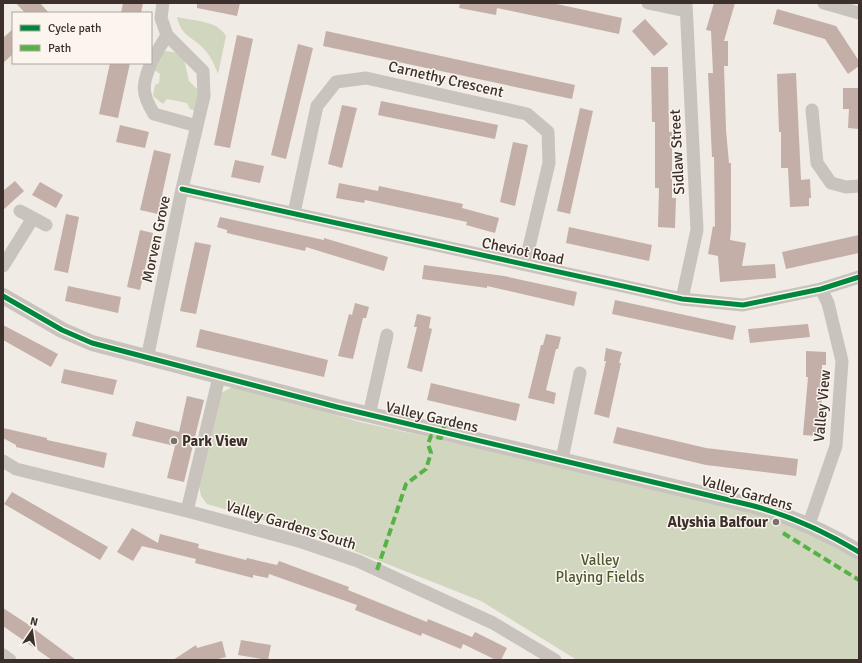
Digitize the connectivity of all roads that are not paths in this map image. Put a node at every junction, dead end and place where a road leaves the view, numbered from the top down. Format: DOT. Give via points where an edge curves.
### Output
graph roads {
  1 [pos="163,3"];
  2 [pos="648,3"];
  3 [pos="824,3"];
  4 [pos="686,7"];
  5 [pos="859,13"];
  6 [pos="167,34"];
  7 [pos="152,60"];
  8 [pos="150,64"];
  9 [pos="812,110"];
  10 [pos="197,126"];
  11 [pos="859,186"];
  12 [pos="182,189"];
  13 [pos="20,211"];
  14 [pos="294,213"];
  15 [pos="33,218"];
  16 [pos="46,225"];
  17 [pos="525,264"];
  18 [pos="3,266"];
  19 [pos="859,277"];
  20 [pos="821,289"];
  21 [pos="3,296"];
  22 [pos="682,299"];
  23 [pos="387,335"];
  24 [pos="147,359"];
  25 [pos="580,373"];
  26 [pos="219,377"];
  27 [pos="369,415"];
  28 [pos="562,459"];
  29 [pos="3,461"];
  30 [pos="187,511"];
  31 [pos="809,524"];
  32 [pos="859,552"];
  33 [pos="3,655"];
  34 [pos="10,660"];
  35 [pos="555,660"];
  1 -- 6 [label="street, Morven Grove" via="161,18"];
  2 -- 4 [label="street"];
  3 -- 5 [label="street"];
  4 -- 22 [label="street, Sidlaw Street" via="697,230"];
  6 -- 7 [label="street"];
  6 -- 10 [label="street, Morven Grove" via="203,71 204,96"];
  8 -- 10 [label="street" via="144,79 145,99 154,114"];
  9 -- 11 [label="street" via="817,163 831,183 846,187"];
  10 -- 12 [label="street, Morven Grove"];
  12 -- 14 [label="street, Cheviot Road"];
  12 -- 24 [label="street, Morven Grove"];
  13 -- 15 [label="street"];
  14 -- 17 [label="street, Cheviot Road"];
  14 -- 17 [label="street, Carnethy Crescent" via="318,106 336,82 366,78 527,114 548,132 549,163"];
  15 -- 16 [label="street"];
  15 -- 18 [label="street"];
  17 -- 22 [label="street, Cheviot Road"];
  19 -- 20 [label="street, Cheviot Road"];
  20 -- 22 [label="street, Cheviot Road" via="743,305"];
  20 -- 31 [label="street, Valley View" via="828,303 842,361 836,446"];
  21 -- 24 [label="street, Valley Gardens" via="62,330 92,343"];
  23 -- 27 [label="street"];
  24 -- 26 [label="street, Valley Gardens"];
  25 -- 28 [label="street"];
  26 -- 27 [label="street, Valley Gardens"];
  26 -- 30 [label="street"];
  27 -- 28 [label="street, Valley Gardens"];
  28 -- 31 [label="street, Valley Gardens" via="782,513"];
  29 -- 30 [label="street, Valley Gardens South" via="16,469"];
  30 -- 35 [label="street, Valley Gardens South" via="302,542 358,561 493,623"];
  31 -- 32 [label="street, Valley Gardens"];
  33 -- 34 [label="street"];
}
